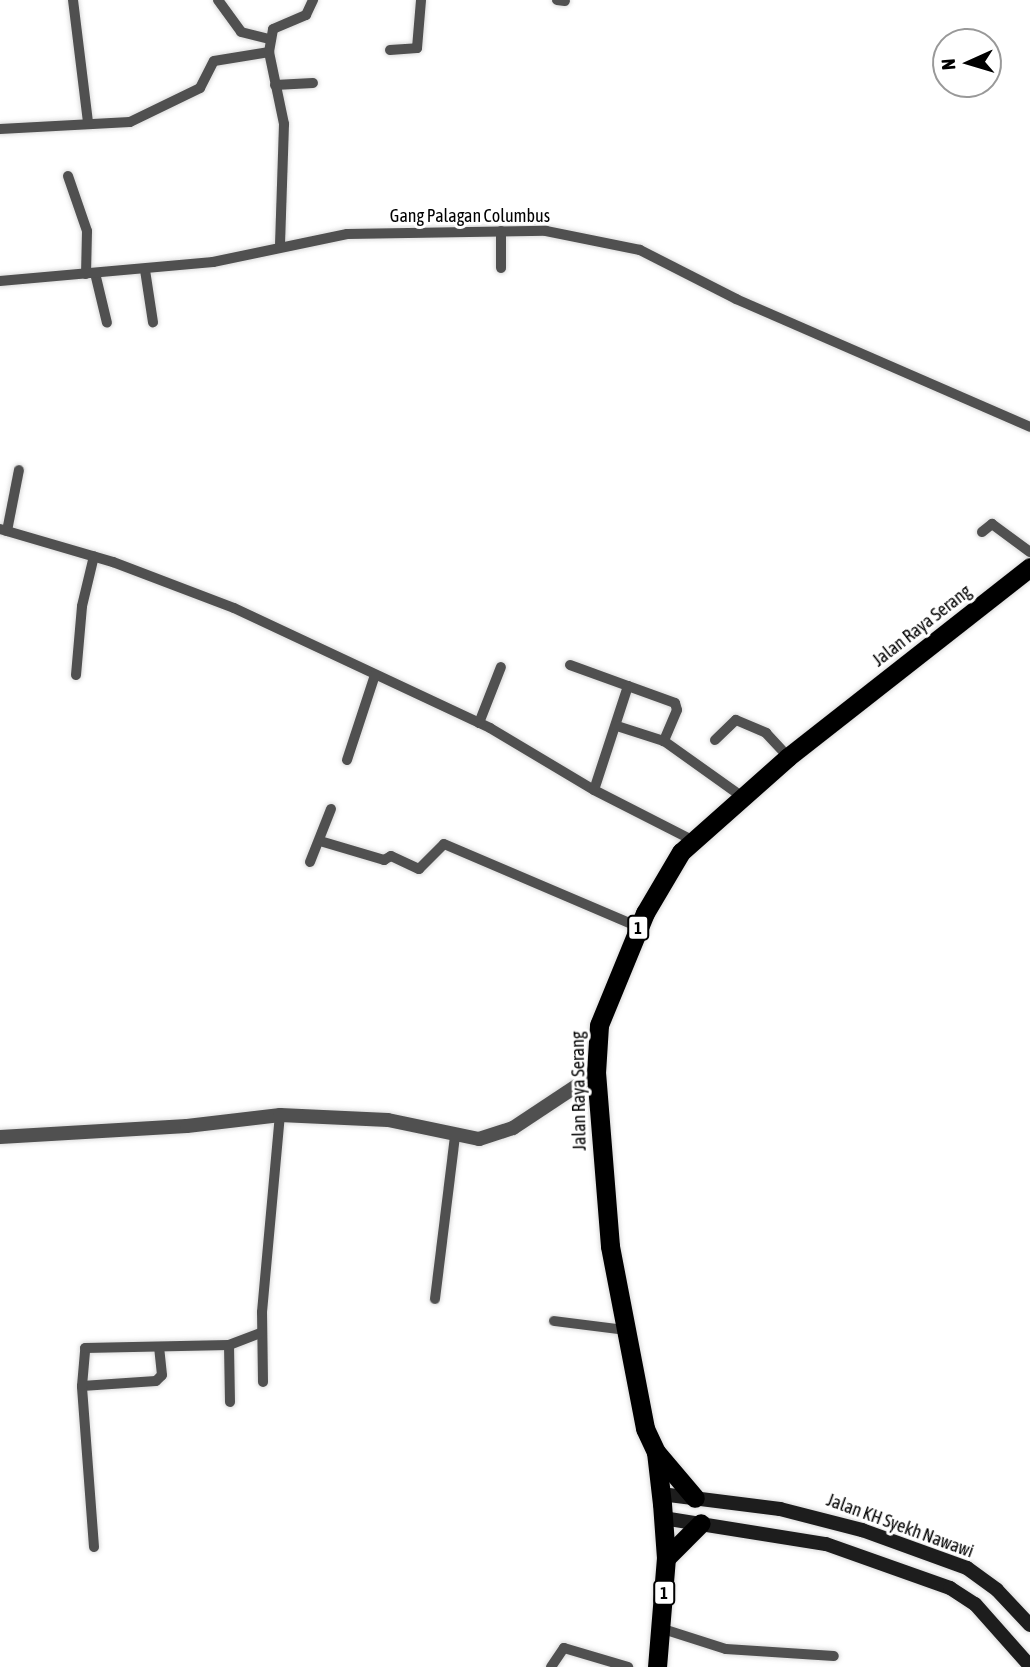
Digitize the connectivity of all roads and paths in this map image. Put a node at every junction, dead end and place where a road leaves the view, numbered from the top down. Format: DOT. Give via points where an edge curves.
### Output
graph roads {
  1 [pos="73,0"];
  2 [pos="218,0"];
  3 [pos="313,0"];
  4 [pos="421,0"];
  5 [pos="269,39"];
  6 [pos="390,50"];
  7 [pos="270,52"];
  8 [pos="313,83"];
  9 [pos="275,85"];
  10 [pos="88,123"];
  11 [pos="0,129"];
  12 [pos="68,176"];
  13 [pos="500,231"];
  14 [pos="281,244"];
  15 [pos="501,268"];
  16 [pos="145,270"];
  17 [pos="90,274"];
  18 [pos="0,281"];
  19 [pos="153,322"];
  20 [pos="107,323"];
  21 [pos="1030,427"];
  22 [pos="19,470"];
  23 [pos="3,530"];
  24 [pos="982,532"];
  25 [pos="1030,552"];
  26 [pos="93,556"];
  27 [pos="1030,567"];
  28 [pos="570,665"];
  29 [pos="501,667"];
  30 [pos="76,674"];
  31 [pos="375,675"];
  32 [pos="628,686"];
  33 [pos="479,723"];
  34 [pos="617,726"];
  35 [pos="715,740"];
  36 [pos="664,741"];
  37 [pos="788,757"];
  38 [pos="347,760"];
  39 [pos="594,790"];
  40 [pos="741,796"];
  41 [pos="331,809"];
  42 [pos="320,841"];
  43 [pos="694,841"];
  44 [pos="310,862"];
  45 [pos="639,927"];
  46 [pos="596,1073"];
  47 [pos="280,1115"];
  48 [pos="455,1135"];
  49 [pos="0,1137"];
  50 [pos="435,1300"];
  51 [pos="554,1321"];
  52 [pos="625,1330"];
  53 [pos="261,1333"];
  54 [pos="229,1345"];
  55 [pos="159,1347"];
  56 [pos="263,1382"];
  57 [pos="82,1387"];
  58 [pos="230,1402"];
  59 [pos="656,1452"];
  60 [pos="661,1494"];
  61 [pos="695,1498"];
  62 [pos="663,1518"];
  63 [pos="701,1522"];
  64 [pos="94,1548"];
  65 [pos="666,1558"];
  66 [pos="967,1568"];
  67 [pos="950,1588"];
  68 [pos="1030,1625"];
  69 [pos="660,1629"];
  70 [pos="834,1656"];
  71 [pos="1030,1666"];
  72 [pos="551,1667"];
  73 [pos="628,1667"];
  74 [pos="657,1667"];
  1 -- 10 [label="street"];
  2 -- 5 [label="street" via="241,32"];
  3 -- 5 [label="street" via="306,15 274,29"];
  4 -- 6 [label="street" via="417,48"];
  5 -- 7 [label="street"];
  7 -- 9 [label="street"];
  7 -- 10 [label="street" via="214,61 200,88 152,114 130,122"];
  8 -- 9 [label="street"];
  9 -- 14 [label="street" via="284,124"];
  10 -- 11 [label="street"];
  12 -- 17 [label="street" via="87,231"];
  13 -- 14 [label="street, Gang Palagan Columbus" via="347,234"];
  13 -- 15 [label="street"];
  13 -- 21 [label="street, Gang Palagan Columbus" via="546,231 640,250 737,299"];
  14 -- 16 [label="street, Gang Palagan Columbus" via="262,254"];
  16 -- 17 [label="street, Gang Palagan Columbus"];
  16 -- 19 [label="street"];
  17 -- 18 [label="street, Gang Palagan Columbus"];
  17 -- 20 [label="street"];
  22 -- 23 [label="street"];
  23 -- 26 [label="street"];
  24 -- 25 [label="street" via="992,524"];
  26 -- 30 [label="street" via="82,607"];
  26 -- 31 [label="street" via="234,608"];
  27 -- 37 [label="highway, Jalan Raya Serang / 1"];
  28 -- 32 [label="street"];
  29 -- 33 [label="street"];
  31 -- 33 [label="street"];
  31 -- 38 [label="street"];
  32 -- 34 [label="street"];
  32 -- 36 [label="street" via="675,703 677,710"];
  33 -- 39 [label="street"];
  34 -- 36 [label="street"];
  34 -- 39 [label="street"];
  35 -- 37 [label="street" via="736,720 766,733"];
  36 -- 40 [label="street"];
  37 -- 40 [label="highway, Jalan Raya Serang / 1"];
  39 -- 43 [label="street"];
  40 -- 43 [label="highway, Jalan Raya Serang / 1"];
  41 -- 42 [label="street"];
  42 -- 44 [label="street"];
  42 -- 45 [label="street" via="384,860 391,856 419,869 444,844"];
  43 -- 45 [label="highway, Jalan Raya Serang / 1" via="681,852"];
  45 -- 46 [label="highway, Jalan Raya Serang / 1" via="598,1025"];
  46 -- 48 [label="street" via="513,1128 479,1139"];
  46 -- 52 [label="highway, Jalan Raya Serang / 1" via="602,1174"];
  47 -- 48 [label="street" via="388,1120"];
  47 -- 49 [label="street" via="187,1126"];
  47 -- 53 [label="street"];
  48 -- 50 [label="street"];
  51 -- 52 [label="street"];
  52 -- 59 [label="highway, Jalan Raya Serang / 1" via="646,1429"];
  53 -- 54 [label="street"];
  53 -- 56 [label="street"];
  54 -- 55 [label="street"];
  54 -- 58 [label="street"];
  55 -- 57 [label="street" via="162,1375 156,1381"];
  55 -- 57 [label="street" via="85,1348"];
  57 -- 64 [label="street"];
  59 -- 60 [label="highway, Jalan Raya Serang / 1"];
  59 -- 61 [label="highway"];
  60 -- 61 [label="main road, Jalan KH Syekh Nawawi"];
  60 -- 62 [label="highway, Jalan Raya Serang / 1"];
  61 -- 66 [label="main road, Jalan KH Syekh Nawawi" via="830,1519"];
  62 -- 63 [label="main road"];
  62 -- 65 [label="highway, Jalan Raya Serang / 1"];
  63 -- 65 [label="highway"];
  63 -- 67 [label="main road" via="826,1544"];
  65 -- 69 [label="highway, Jalan Raya Serang / 1"];
  66 -- 67 [label="main road"];
  66 -- 68 [label="main road, Jalan KH Syekh Nawawi" via="997,1590"];
  67 -- 71 [label="main road" via="975,1604"];
  69 -- 70 [label="street" via="726,1649"];
  69 -- 74 [label="highway, Jalan Raya Serang / 1"];
  72 -- 73 [label="street" via="565,1648"];
}
